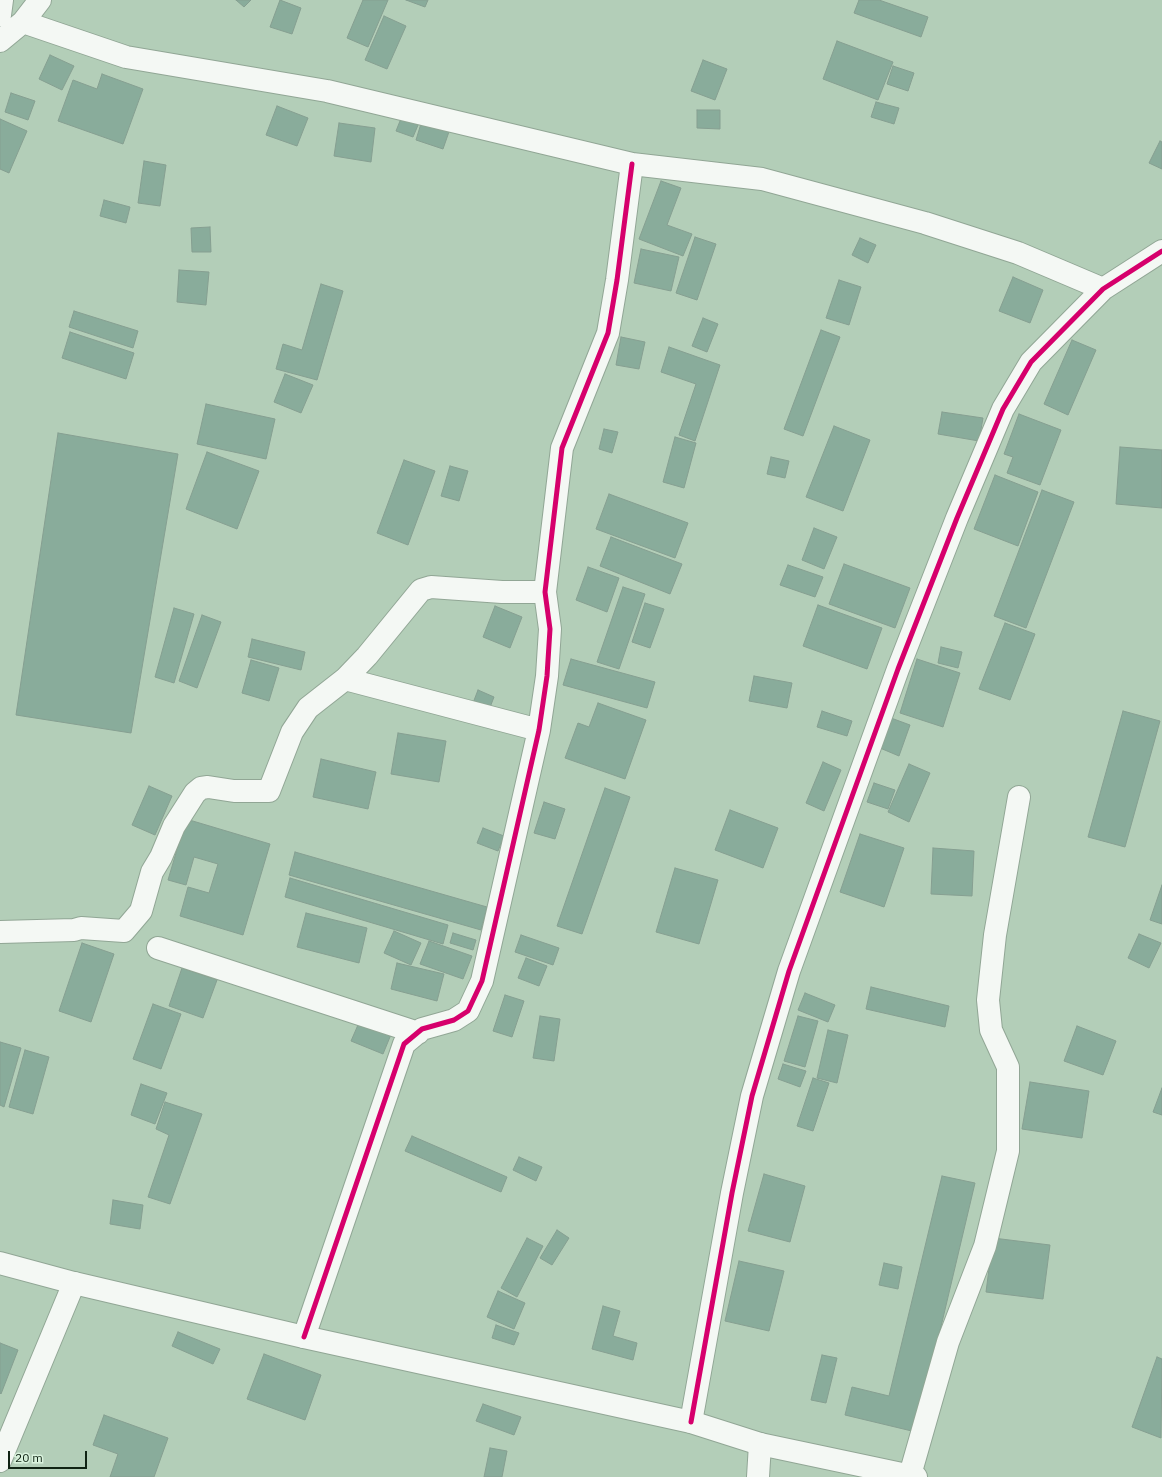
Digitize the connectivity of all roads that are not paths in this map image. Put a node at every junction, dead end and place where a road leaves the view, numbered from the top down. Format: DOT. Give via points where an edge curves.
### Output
graph roads {
  1 [pos="2,0"];
  2 [pos="40,0"];
  3 [pos="0,15"];
  4 [pos="23,22"];
  5 [pos="0,41"];
  6 [pos="632,164"];
  7 [pos="1162,251"];
  8 [pos="1103,289"];
  9 [pos="545,592"];
  10 [pos="345,679"];
  11 [pos="539,730"];
  12 [pos="1019,797"];
  13 [pos="0,932"];
  14 [pos="158,948"];
  15 [pos="418,1033"];
  16 [pos="0,1263"];
  17 [pos="74,1283"];
  18 [pos="304,1337"];
  19 [pos="691,1422"];
  20 [pos="760,1444"];
  21 [pos="0,1461"];
  22 [pos="913,1476"];
  23 [pos="758,1477"];
  1 -- 3 [label="street"];
  2 -- 4 [label="street"];
  4 -- 5 [label="street"];
  4 -- 6 [label="street" via="126,57 327,91"];
  6 -- 8 [label="street" via="762,179 925,223 1018,252"];
  6 -- 9 [label="street" via="608,333 562,448"];
  7 -- 8 [label="street"];
  8 -- 19 [label="street" via="1031,362 1003,409 898,669 789,971 752,1096"];
  9 -- 10 [label="street" via="431,587 421,590"];
  9 -- 11 [label="street" via="550,629 547,676"];
  10 -- 11 [label="street"];
  10 -- 13 [label="street" via="308,708 292,732 269,791 234,791 208,787 201,788 195,793 174,826 152,872 141,911 124,931 81,928"];
  11 -- 15 [label="street" via="482,981 468,1011 454,1020 422,1029"];
  12 -- 22 [label="street" via="995,934 988,1000 991,1030 1008,1067 1008,1151 985,1246 948,1342"];
  14 -- 15 [label="street"];
  15 -- 18 [label="street" via="404,1044"];
  16 -- 17 [label="street"];
  17 -- 18 [label="street"];
  17 -- 21 [label="street"];
  18 -- 19 [label="street"];
  19 -- 20 [label="street"];
  20 -- 22 [label="street"];
  20 -- 23 [label="street"];
}
